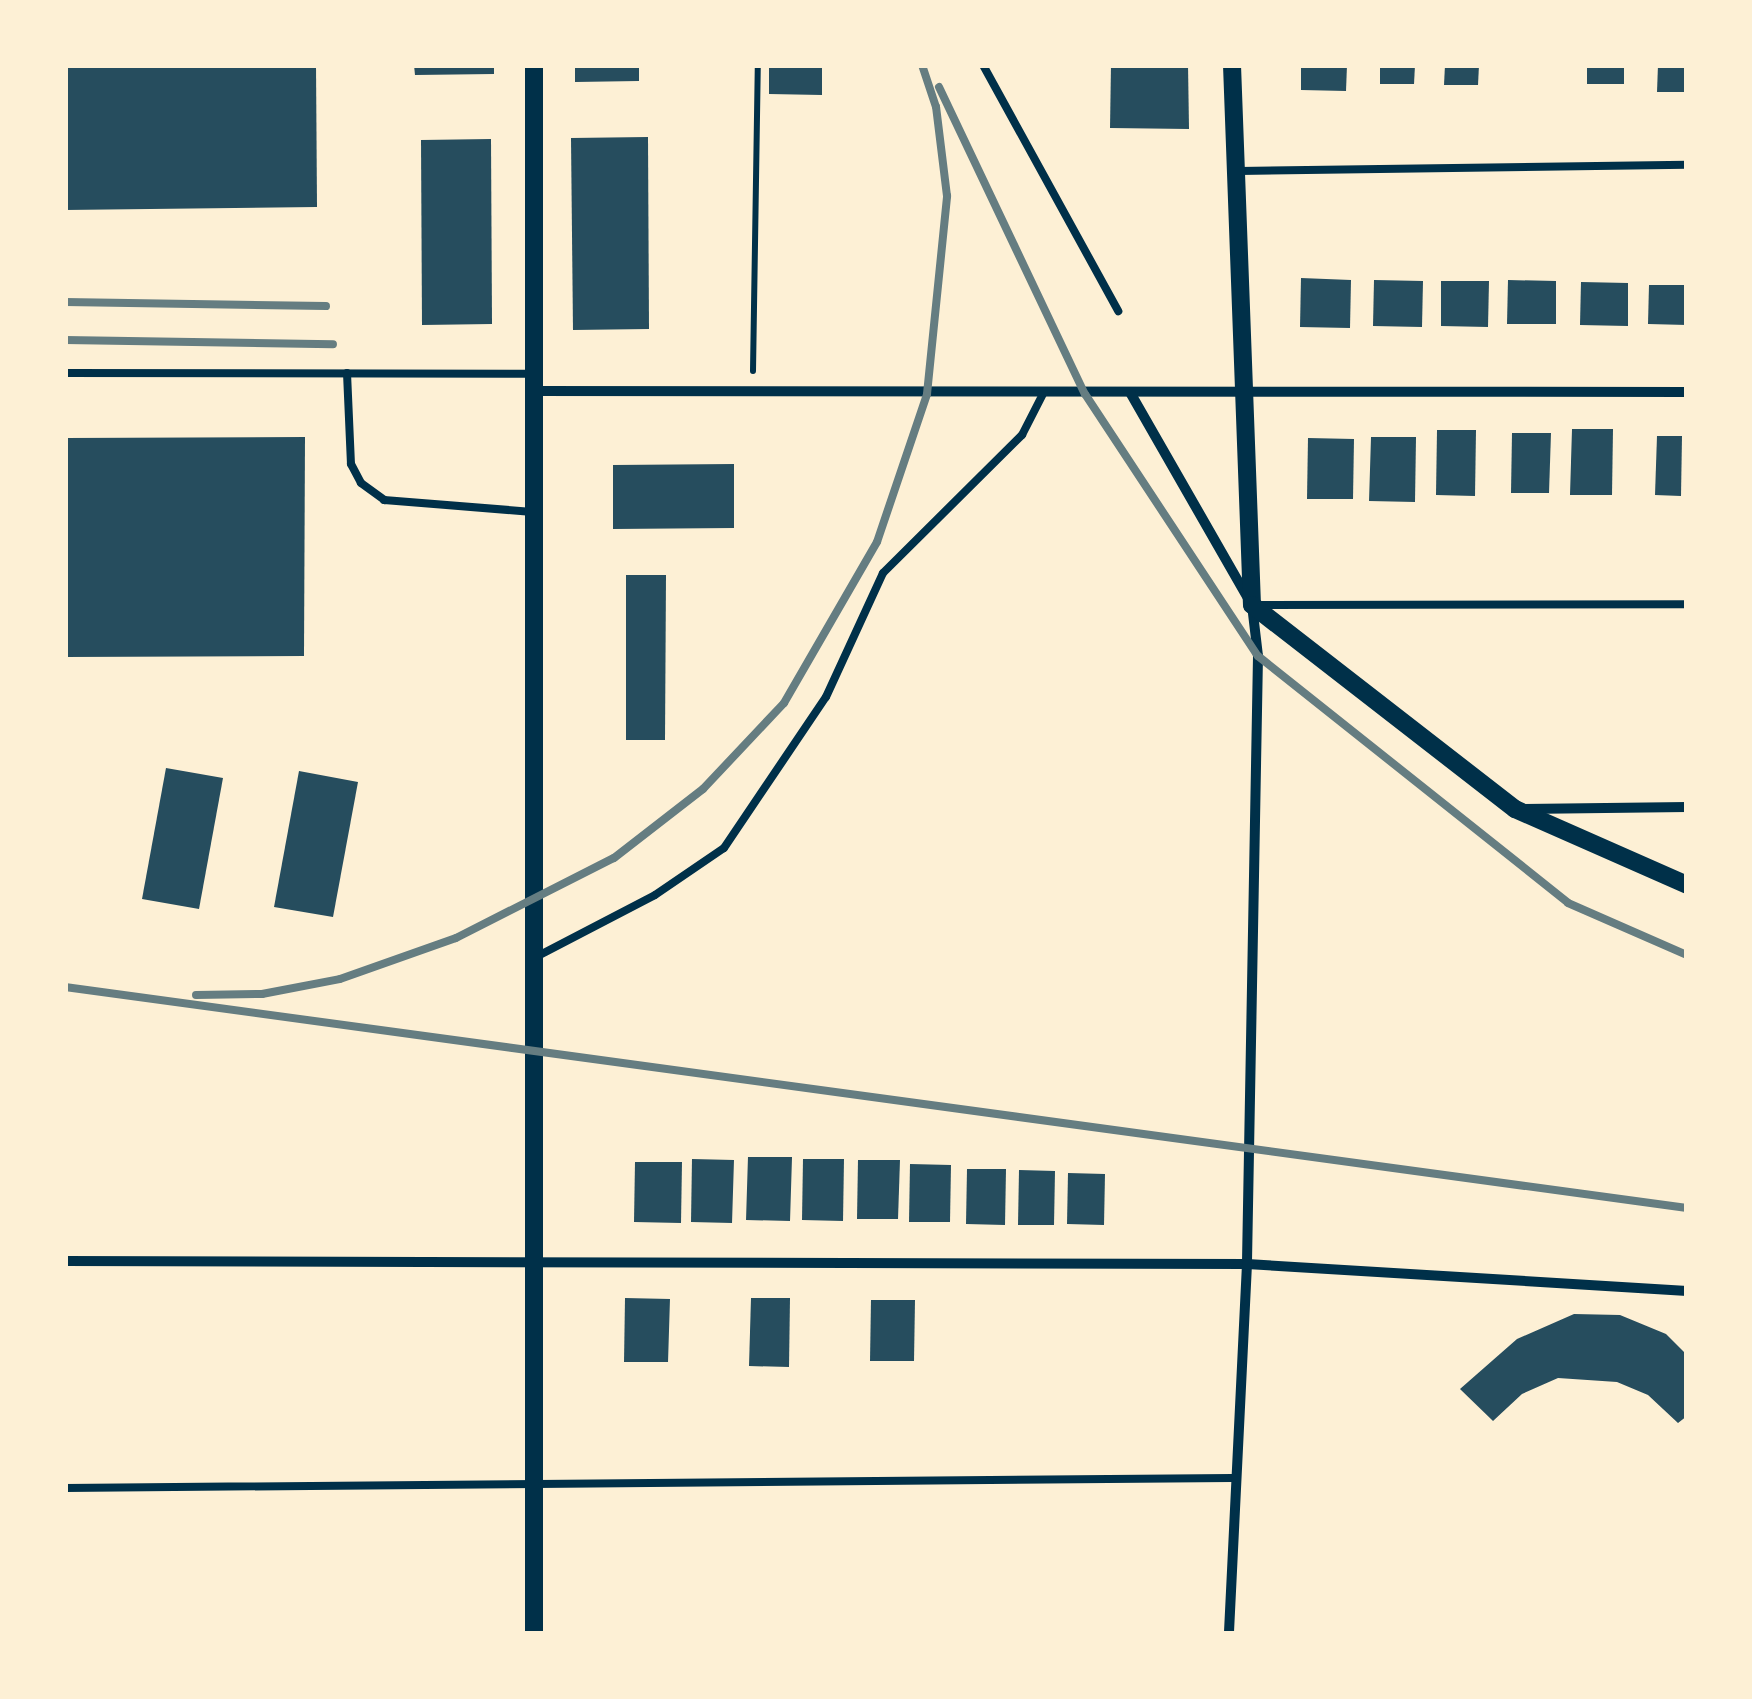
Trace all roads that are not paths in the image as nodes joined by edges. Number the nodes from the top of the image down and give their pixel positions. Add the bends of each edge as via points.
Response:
1 (534, 65) edge
2 (983, 65) edge
3 (1232, 65) edge
4 (1687, 165) edge
5 (1234, 172) junction
6 (1118, 312) dead end
7 (65, 373) edge
8 (347, 374) junction
9 (533, 382) junction
10 (1240, 392) junction
11 (1687, 392) edge
12 (1043, 394) junction
13 (1130, 394) junction
14 (533, 512) junction
15 (1687, 604) edge
16 (1252, 606) junction
17 (1687, 807) edge
18 (1516, 808) junction
19 (1687, 885) edge
20 (534, 958) junction
21 (535, 1258) junction
22 (65, 1261) edge
23 (1247, 1264) junction
24 (1687, 1291) edge
25 (1232, 1478) junction
26 (534, 1483) junction
27 (65, 1488) edge
28 (534, 1634) edge
29 (1229, 1634) edge

1 - 9 street
2 - 6 lane
3 - 5 street
4 - 5 lane
5 - 10 street
7 - 8 lane
8 - 9 lane
8 - 14 lane via 351,464 361,483 384,500
9 - 12 street
9 - 14 street
10 - 11 street
10 - 13 street
10 - 16 street
12 - 13 street
12 - 20 lane via 1022,435 883,573 826,697 724,848 655,896
13 - 16 street
14 - 20 street
15 - 16 lane
16 - 18 street
16 - 23 street via 1258,656
17 - 18 street
18 - 19 street
20 - 21 street
21 - 22 street
21 - 23 street
21 - 26 street
23 - 24 street
23 - 25 street
25 - 26 lane
25 - 29 street
26 - 27 lane
26 - 28 street

